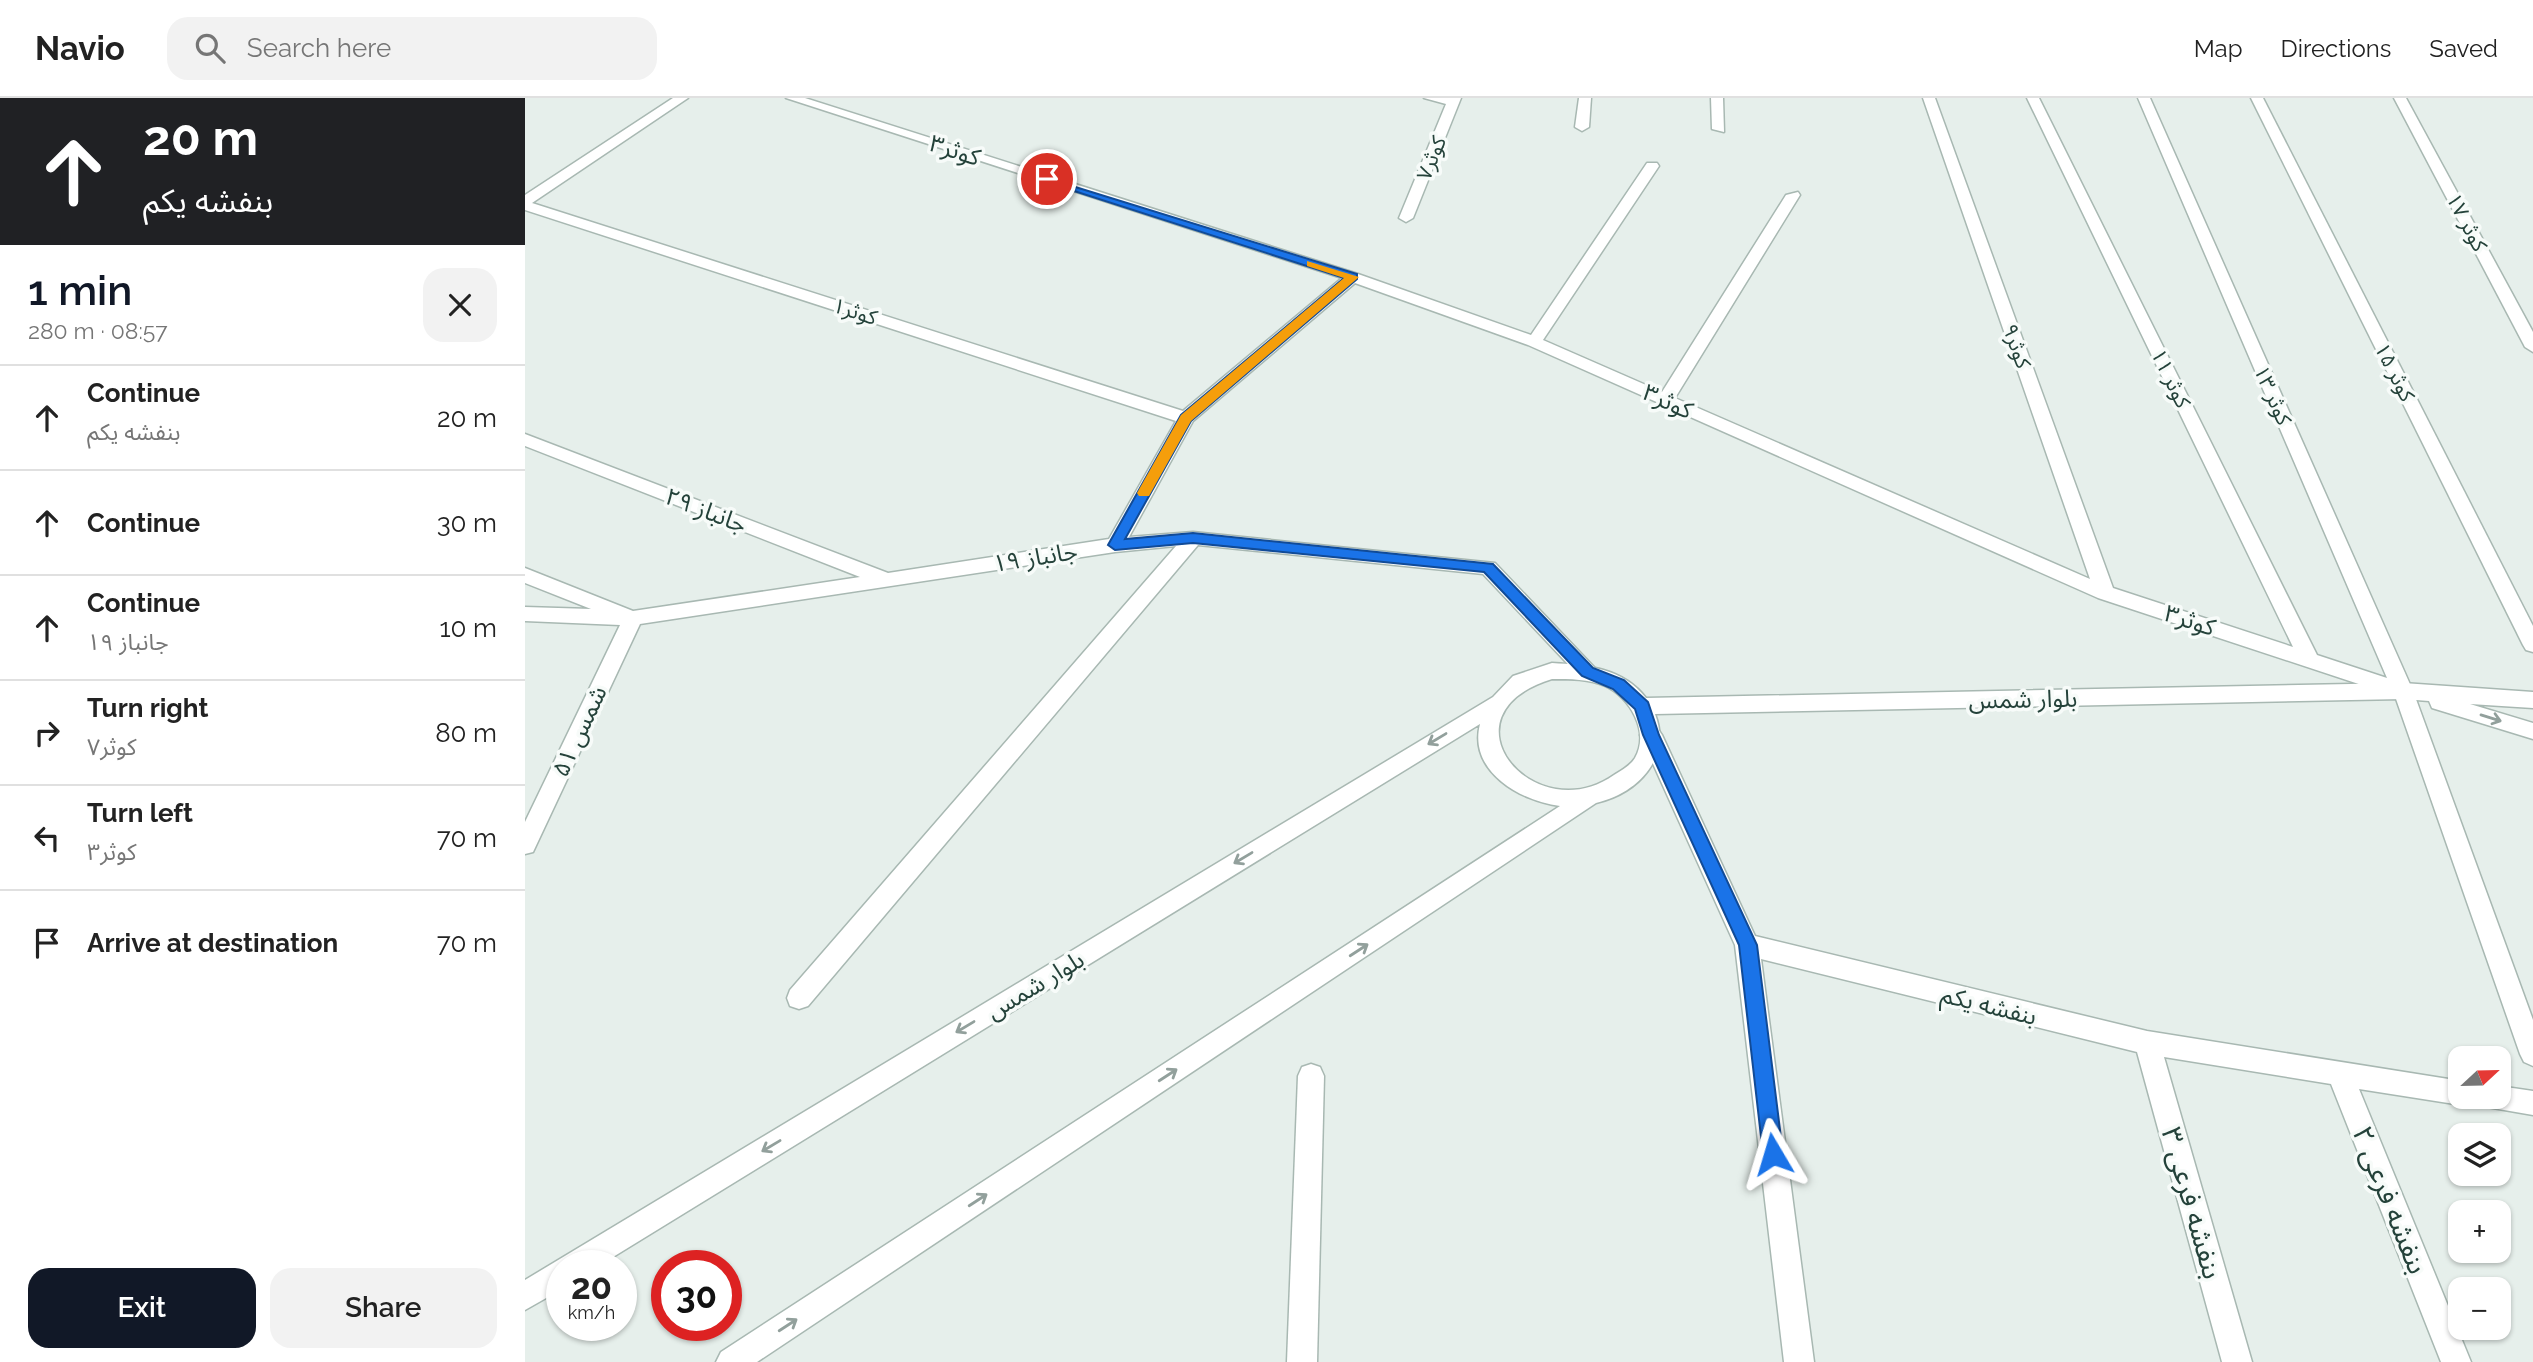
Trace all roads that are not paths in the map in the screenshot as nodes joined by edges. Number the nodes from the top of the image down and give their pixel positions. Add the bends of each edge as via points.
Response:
1 (682, 98) edge
2 (792, 98) edge
3 (1430, 98) edge
4 (1585, 98) edge
5 (1717, 98) edge
6 (1929, 98) edge
7 (2033, 98) edge
8 (2144, 98) edge
9 (2257, 98) edge
10 (2400, 98) edge
11 (1455, 100) edge
12 (1582, 127) dead end
13 (1719, 129) dead end
14 (1653, 166) dead end
15 (1793, 195) dead end
16 (525, 203) edge
17 (1406, 218) dead end
18 (1353, 277) junction
19 (1534, 342) junction
20 (2533, 347) edge
21 (1665, 400) junction
22 (1186, 418) junction
23 (525, 440) edge
24 (1193, 538) junction
25 (1115, 545) junction
26 (525, 575) edge
27 (887, 580) junction
28 (2105, 593) junction
29 (525, 614) edge
30 (633, 618) junction
31 (2533, 645) edge
32 (2309, 659) junction
33 (1587, 672) junction
34 (2403, 691) junction
35 (2533, 700) edge
36 (1496, 704) junction
37 (1642, 706) junction
38 (2533, 731) edge
39 (1651, 735) junction
40 (1587, 800) junction
41 (525, 845) edge
42 (1748, 945) junction
43 (799, 998) dead end
44 (2147, 1043) junction
45 (2533, 1054) edge
46 (1311, 1076) dead end
47 (2341, 1077) junction
48 (2448, 1091) edge
49 (2511, 1100) edge
50 (2533, 1103) edge
51 (600, 1250) edge
52 (546, 1283) edge
53 (525, 1296) edge
54 (731, 1362) edge
55 (1302, 1362) edge
56 (1798, 1362) edge
57 (2238, 1362) edge
58 (2456, 1362) edge

1 - 16 street
2 - 18 street, کوثر۳
3 - 11 street
4 - 12 street
5 - 13 street
6 - 28 street, کوثر۹
7 - 32 street, کوثر ۱۱
8 - 34 street, کوثر ۱۳
9 - 31 street, کوثر ۱۵
10 - 20 street, کوثر ۱۷
11 - 17 street, کوثر۷
14 - 19 street
15 - 21 street
16 - 22 street, کوثر۱
18 - 19 street, کوثر۳
18 - 22 street
19 - 21 street, کوثر۳
21 - 28 street, کوثر۳
22 - 25 street
23 - 27 street, جانباز ۲۹
24 - 25 street, جانباز ۱۹
24 - 33 street, جانباز ۱۹ via 1488,568
24 - 43 street
25 - 27 street, جانباز ۱۹
26 - 30 street
27 - 30 street, جانباز ۱۹
28 - 32 street, کوثر۳
29 - 30 street, جانباز ۱۹
30 - 41 street, شمس ۵۱
32 - 34 street, کوثر۳
33 - 36 street via 1552,671 1519,682
33 - 37 street via 1619,684
34 - 35 street
34 - 37 street, بلوار شمس
34 -> 38 street, کوثر۳
34 - 45 street, کوثر ۱۳
36 - 40 street via 1486,731 1493,760 1515,785 1549,799
36 -> 51 street, بلوار شمس
37 - 39 street
39 - 40 street via 1645,763 1622,787
39 - 42 street
54 -> 40 street
42 - 44 street, بنفشه یکم
42 - 56 street
44 - 47 street, بنفشه یکم
44 - 57 street, بنفشه فرعی ۳
46 - 55 street
47 - 48 street, بنفشه یکم
47 - 58 street, بنفشه فرعی ۲
49 - 50 street
52 - 53 street

